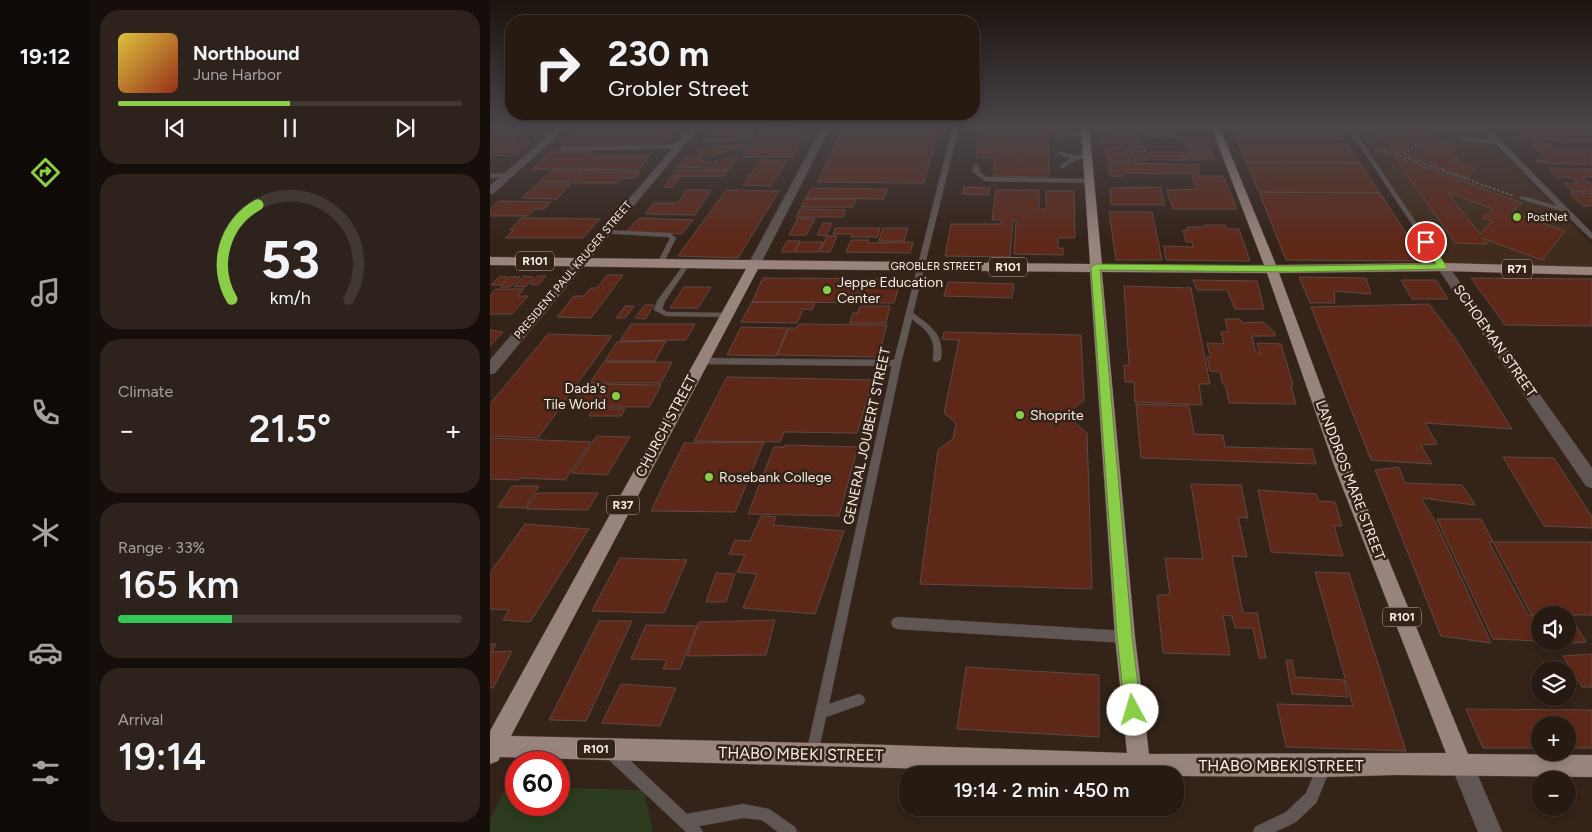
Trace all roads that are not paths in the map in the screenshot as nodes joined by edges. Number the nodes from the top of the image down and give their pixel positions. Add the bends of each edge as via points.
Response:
1 (520, 165) edge
2 (662, 165) edge
3 (807, 165) edge
4 (946, 165) edge
5 (1089, 165) edge
6 (1230, 165) edge
7 (1374, 165) edge
8 (1521, 165) edge
9 (976, 166) dead end
10 (508, 175) junction
11 (490, 176) edge
12 (1090, 181) junction
13 (490, 191) edge
14 (1522, 198) road end
15 (1564, 209) junction
16 (604, 232) junction
17 (1592, 237) edge
18 (490, 261) edge
19 (580, 262) junction
20 (660, 264) junction
21 (687, 264) junction
22 (754, 265) junction
23 (920, 266) junction
24 (1096, 267) junction
25 (1443, 267) junction
26 (1271, 268) junction
27 (1592, 271) edge
28 (909, 313) junction
29 (726, 315) junction
30 (937, 360) dead end
31 (702, 361) junction
32 (897, 363) junction
33 (490, 370) edge
34 (1592, 481) edge
35 (897, 623) dead end
36 (1125, 636) junction
37 (859, 700) dead end
38 (822, 712) junction
39 (491, 748) edge
40 (609, 750) junction
41 (812, 754) junction
42 (1139, 765) junction
43 (1462, 765) junction
44 (1324, 766) junction
45 (1592, 766) edge
46 (686, 821) junction
47 (696, 832) edge
48 (790, 832) edge
49 (1260, 832) edge
50 (1490, 832) edge

1 - 10 street
2 - 16 street, PRESIDENT PAUL KRUGER STREET
3 - 22 street, CHURCH STREET
4 - 23 lane, GENERAL JOUBERT STREET
5 - 12 main road
6 - 26 main road, LANDDROS MARE STREET / R101
7 - 25 lane, SCHOEMAN STREET
8 - 15 lane
9 - 12 lane via 976,172 985,178
10 - 11 lane
10 - 13 street
12 - 24 main road
14 - 15 lane
15 - 17 lane
16 - 19 street, PRESIDENT PAUL KRUGER STREET
16 - 20 lane via 670,235 673,238
18 - 19 main road, GROBLER STREET / R101
19 - 20 main road, GROBLER STREET / R101
19 - 33 street, PRESIDENT PAUL KRUGER STREET
20 - 21 main road, GROBLER STREET / R101
21 - 22 main road, GROBLER STREET / R101
21 - 29 lane via 660,301 658,310 666,314
22 - 23 main road, GROBLER STREET / R101
22 - 29 main road, CHURCH STREET / R37
23 - 24 main road, GROBLER STREET / R101
23 - 28 lane, GENERAL JOUBERT STREET
24 - 26 main road, GROBLER STREET / R71
24 - 36 main road
25 - 26 main road, GROBLER STREET / R71
25 - 27 main road, GROBLER STREET / R71
25 - 34 street, SCHOEMAN STREET
26 - 43 main road, LANDDROS MARE STREET / R101 via 1344,468
28 - 30 lane via 936,337 939,344
28 - 32 lane, GENERAL JOUBERT STREET
29 - 31 main road, CHURCH STREET / R37
31 - 32 lane
31 - 39 main road, CHURCH STREET / R37
32 - 38 lane, GENERAL JOUBERT STREET
35 - 36 lane
36 - 42 main road
37 - 38 lane
38 - 41 lane, GENERAL JOUBERT STREET
39 - 40 main road, THABO MBEKI STREET / R101
40 - 41 main road, THABO MBEKI STREET / R101
40 - 46 lane
41 - 42 main road, THABO MBEKI STREET / R101
42 - 44 main road, THABO MBEKI STREET / R101
43 - 44 main road, THABO MBEKI STREET / R101
43 - 45 main road, THABO MBEKI STREET
43 - 50 street, LANDDROS MARE STREET
44 - 49 lane via 1311,798 1290,817
46 - 47 lane
46 - 48 lane via 743,811 764,814

